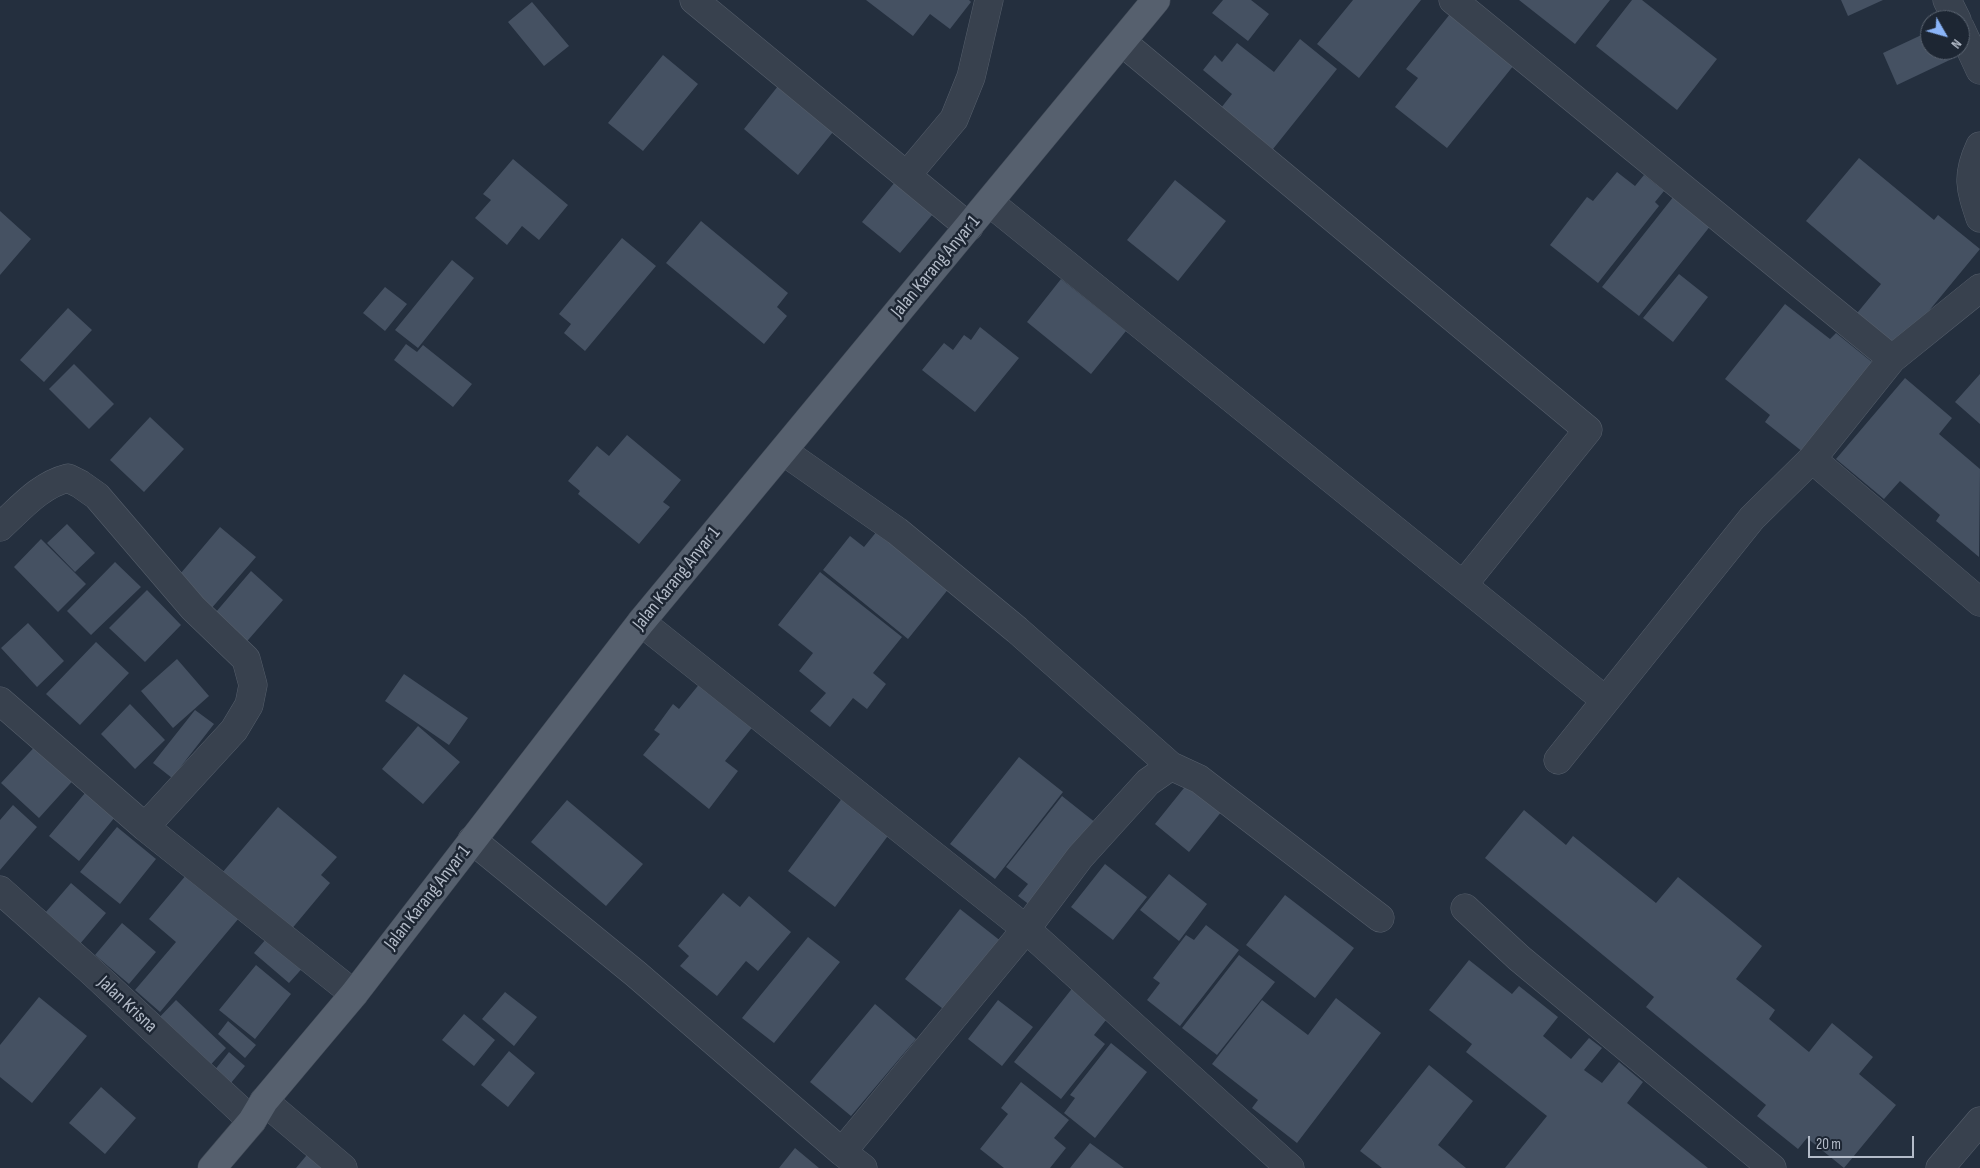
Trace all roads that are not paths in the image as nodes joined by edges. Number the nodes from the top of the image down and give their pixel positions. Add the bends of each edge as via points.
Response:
1 (694, 0) edge
2 (989, 0) edge
3 (1156, 0) edge
4 (1453, 0) edge
5 (1122, 42) junction
6 (1970, 48) edge
7 (1980, 70) edge
8 (1980, 146) edge
9 (906, 175) junction
10 (989, 202) junction
11 (1980, 218) edge
12 (969, 227) junction
13 (1980, 288) edge
14 (1892, 358) junction
15 (783, 451) junction
16 (1812, 459) junction
17 (0, 527) edge
18 (1463, 585) junction
19 (1980, 602) edge
20 (641, 622) junction
21 (1605, 700) junction
22 (0, 701) edge
23 (1558, 760) dead end
24 (1171, 766) junction
25 (145, 827) junction
26 (472, 840) junction
27 (0, 890) edge
28 (1465, 908) dead end
29 (1380, 918) dead end
30 (1026, 929) junction
31 (354, 994) junction
32 (258, 1111) junction
33 (1980, 1121) edge
34 (853, 1160) edge
35 (212, 1168) edge
36 (343, 1168) edge
37 (1290, 1168) edge
38 (1772, 1168) edge
39 (1940, 1168) edge

1 - 9 street
2 - 9 street via 971,77 954,119
3 - 5 main road, Jalan Karang Anyar 1
4 - 14 street
5 - 10 main road, Jalan Karang Anyar 1
5 - 18 street via 1588,430
6 - 7 street
8 - 11 street via 1972,164 1970,190
9 - 12 street
10 - 12 main road, Jalan Karang Anyar 1
10 - 18 street
12 - 15 main road, Jalan Karang Anyar 1
13 - 14 street
14 - 16 street
15 - 20 main road, Jalan Karang Anyar 1
15 - 24 street via 897,531 1017,630
16 - 19 street
16 - 21 street via 1752,518
17 - 25 street via 41,490 56,481 68,478 80,484 96,496 193,608 246,659 253,685 249,705 234,730
18 - 21 street
20 - 26 main road, Jalan Karang Anyar 1
20 - 30 street
21 - 23 street
22 - 25 street
24 - 29 street via 1198,779
24 - 30 street via 1148,782 1080,856
25 - 31 street
26 - 31 main road, Jalan Karang Anyar 1
26 - 34 street via 636,974
27 - 32 street, Jalan Krisna
28 - 38 street via 1519,958
30 - 34 street
30 - 37 street
31 - 32 main road, Jalan Karang Anyar 1
32 - 35 main road, Jalan Karang Anyar 1
32 - 36 street, Jalan Krisna
33 - 39 street

